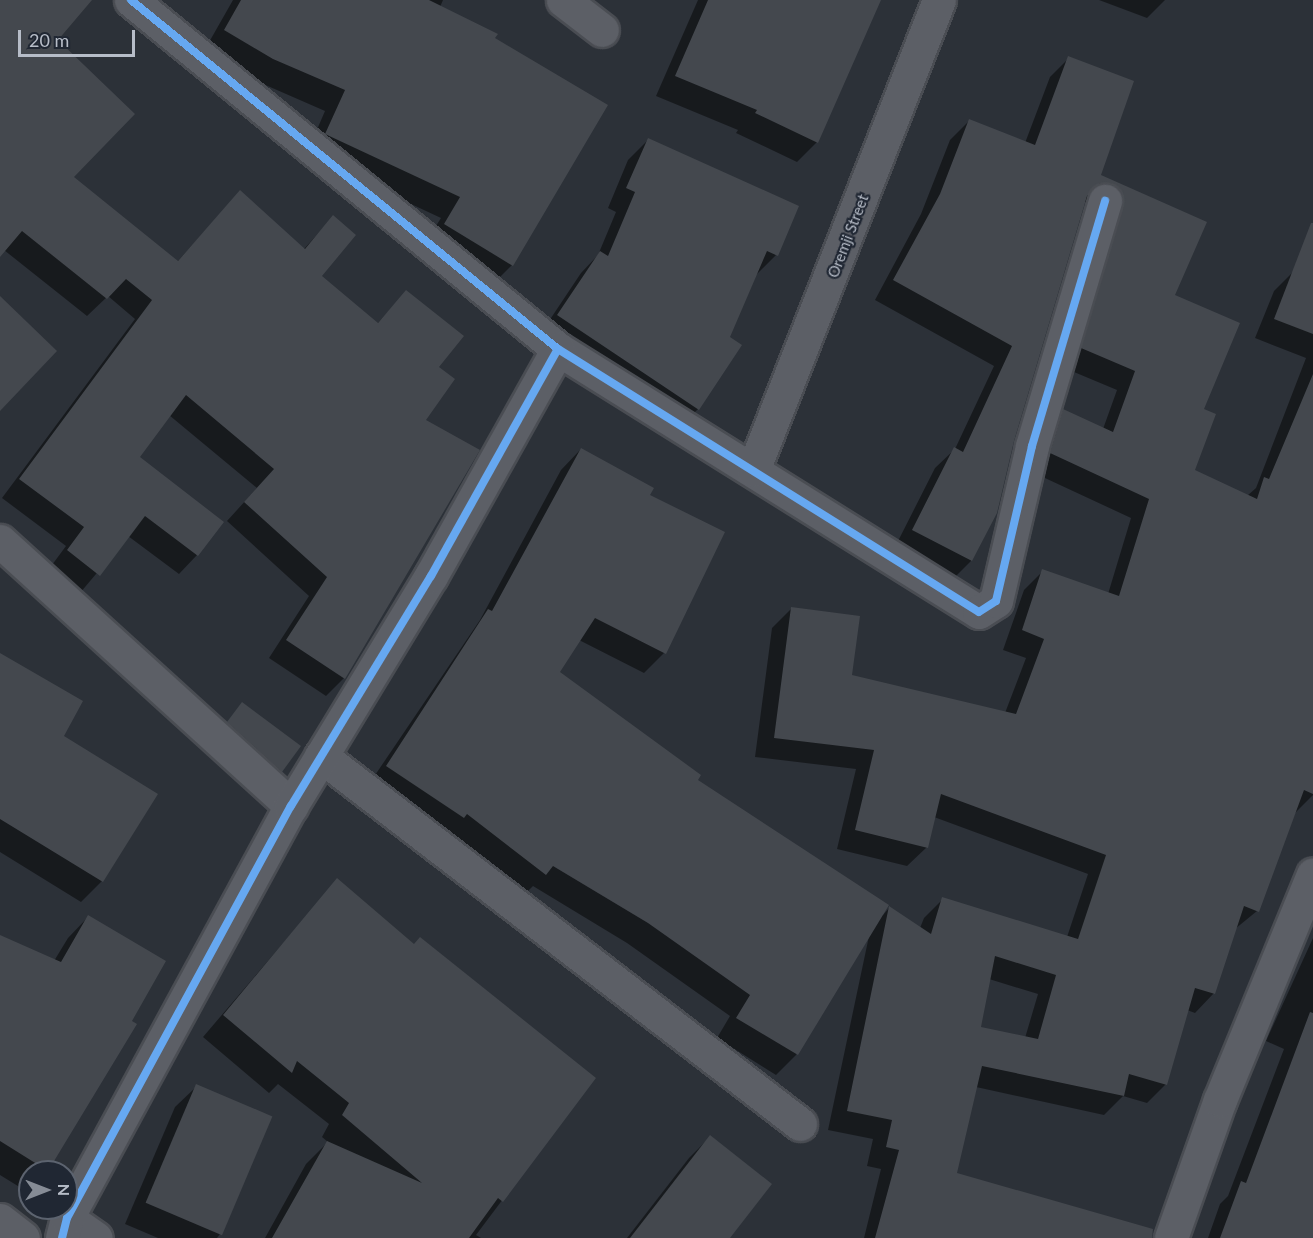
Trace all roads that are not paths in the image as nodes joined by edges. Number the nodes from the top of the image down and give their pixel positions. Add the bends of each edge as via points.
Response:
1 (131, 0) edge
2 (563, 0) edge
3 (939, 0) edge
4 (602, 30) dead end
5 (1105, 201) dead end
6 (558, 349) junction
7 (753, 470) junction
8 (0, 541) edge
9 (321, 756) junction
10 (291, 806) junction
11 (1313, 874) edge
12 (800, 1125) dead end
13 (0, 1220) edge
14 (65, 1228) edge
15 (23, 1238) edge
16 (96, 1238) edge
17 (1171, 1238) edge

1 - 6 street
2 - 4 street
3 - 7 street, Oremji Street
5 - 7 street via 1032,446 996,600 979,612
6 - 7 street
6 - 9 street via 430,576
8 - 10 street
9 - 10 street
9 - 12 street
10 - 14 street
11 - 17 street via 1220,1100
13 - 15 street
14 - 16 street

